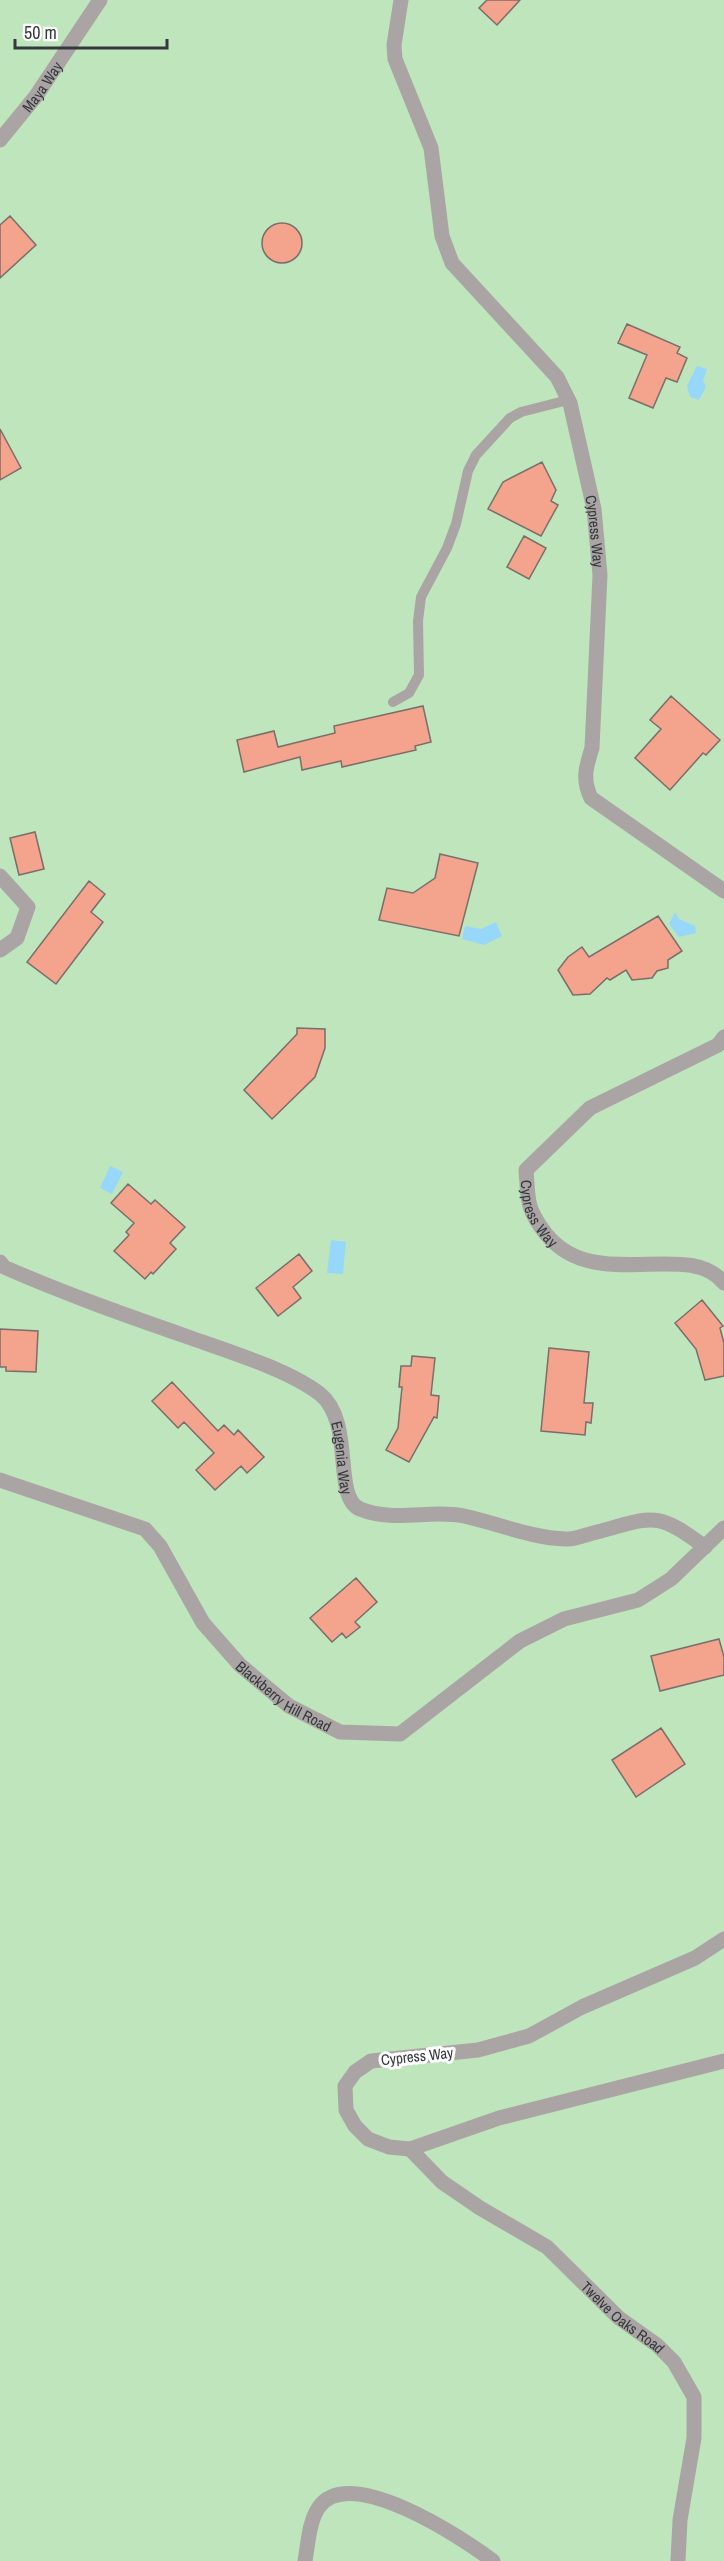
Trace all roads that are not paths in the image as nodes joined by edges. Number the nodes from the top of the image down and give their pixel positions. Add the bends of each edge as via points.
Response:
1 (100, 0) edge
2 (401, 0) edge
3 (0, 140) edge
4 (568, 400) junction
5 (393, 702) dead end
6 (0, 876) edge
7 (724, 891) edge
8 (0, 950) edge
9 (724, 1037) edge
10 (0, 1262) edge
11 (724, 1283) edge
12 (0, 1480) edge
13 (724, 1528) edge
14 (705, 1547) junction
15 (724, 1939) edge
16 (724, 2061) edge
17 (410, 2149) junction
18 (305, 2561) edge
19 (493, 2561) edge
20 (678, 2561) edge

1 - 3 street, Maya Way via 36,96
2 - 4 street, Cypress Way via 395,59 431,148 442,236 452,263 557,376
4 - 5 lane via 510,418 476,454 447,549 421,597 419,675 409,693
4 - 7 street, Cypress Way via 594,509 600,575 592,748 584,774 586,786 591,798
6 - 8 street via 27,907 17,938
9 - 11 street, Cypress Way via 718,1045 590,1108 526,1170 529,1204 537,1222 562,1251 579,1260 705,1268
10 - 14 street, Eugenia Way via 68,1295 288,1376 322,1395 342,1439 345,1488 359,1509 394,1517 462,1515 567,1540 660,1519 677,1526
12 - 14 street, Blackberry Hill Road via 145,1529 160,1546 203,1623 240,1665 289,1706 340,1732 400,1734 520,1641 564,1619 638,1600 671,1580
13 - 14 street, Blackberry Hill Road
15 - 17 street, Cypress Way via 695,1958 582,2007 529,2036 478,2050 371,2061 355,2072 345,2086 346,2110 368,2139
16 - 17 street, Cypress Way via 499,2118
17 - 20 street, Twelve Oaks Road via 442,2182 547,2247 619,2318 674,2362 694,2397 694,2438 680,2520
18 - 19 street via 319,2507 334,2495 351,2493 422,2516 462,2537

